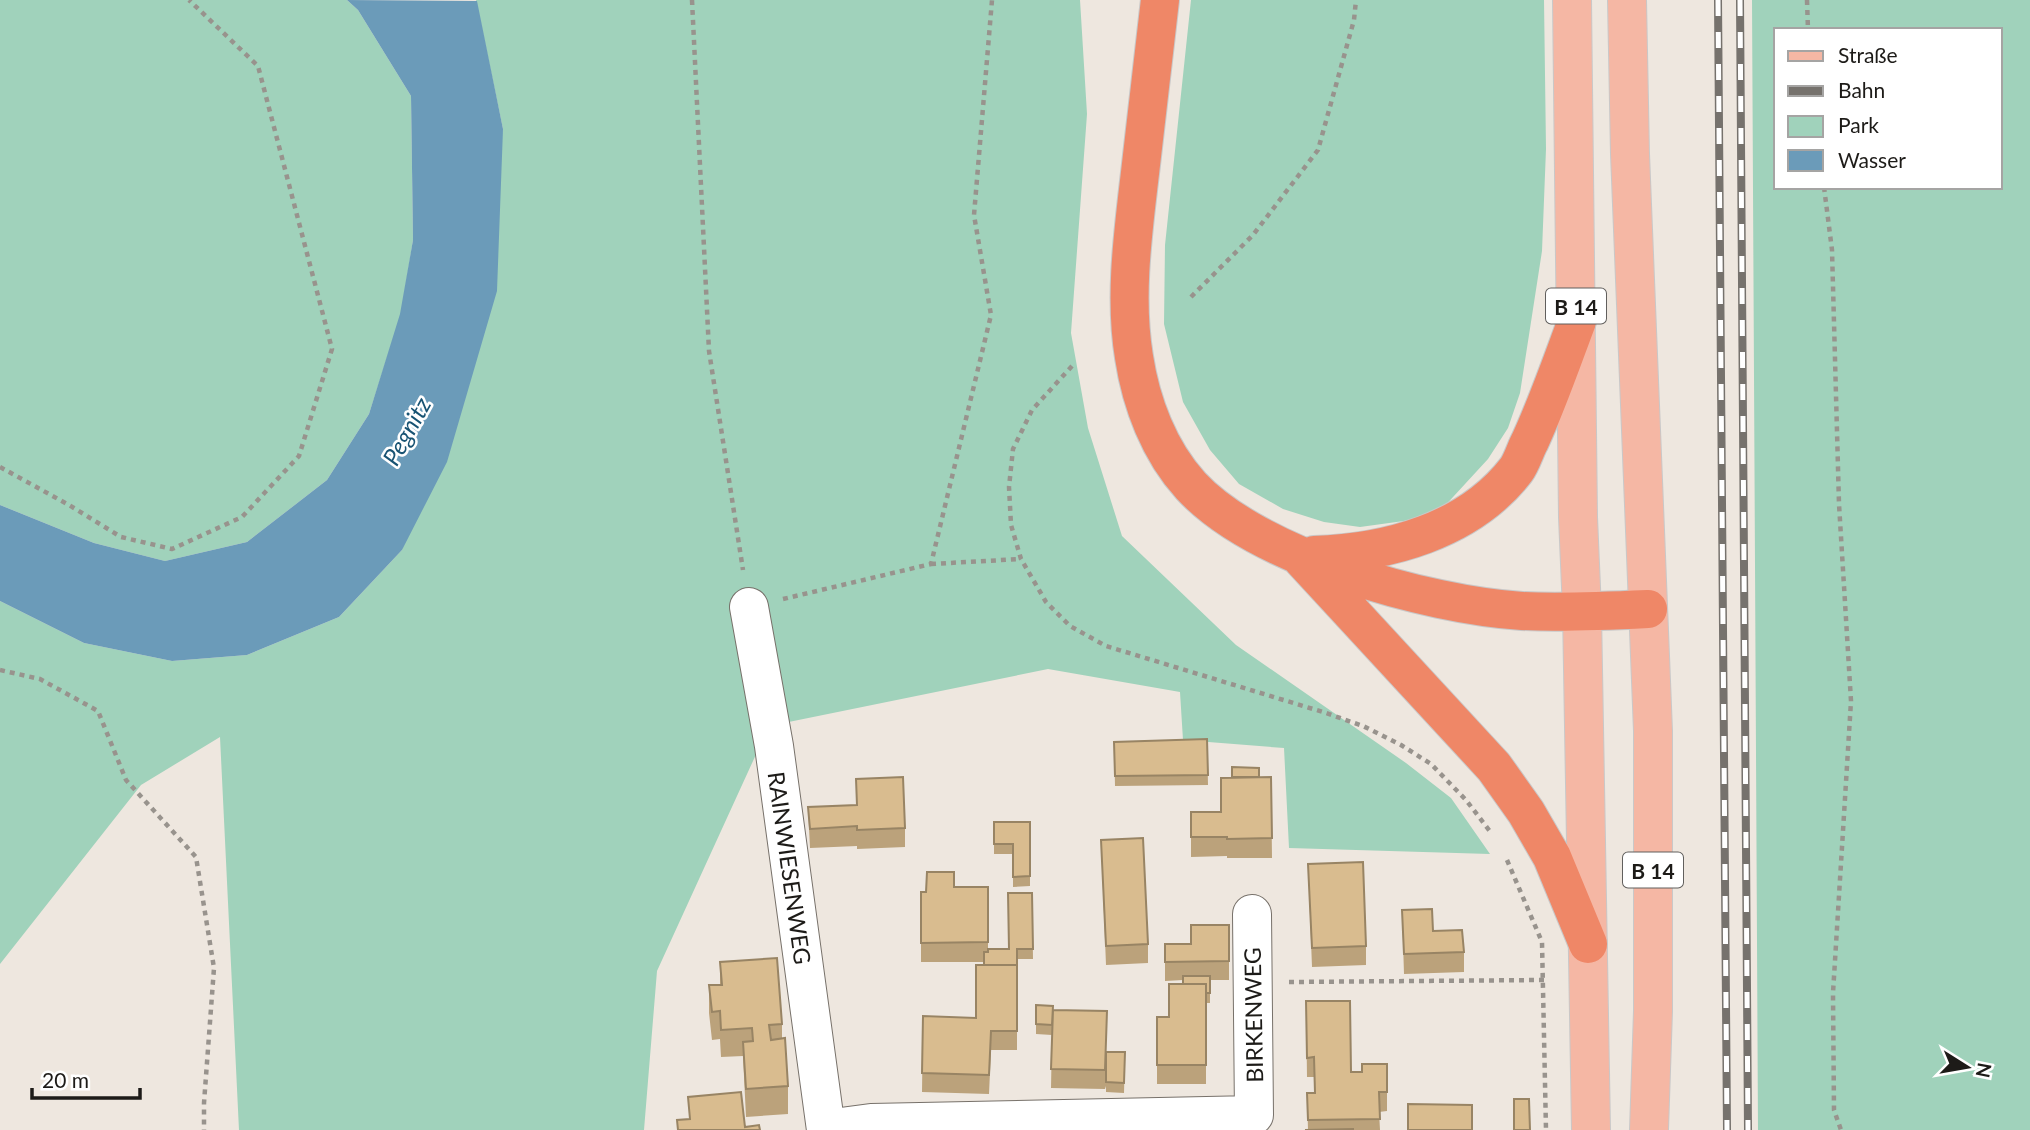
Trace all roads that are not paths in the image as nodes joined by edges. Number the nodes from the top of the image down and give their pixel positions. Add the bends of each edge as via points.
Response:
1 (1160, 0) edge
2 (1572, 0) edge
3 (1627, 0) edge
4 (1577, 321) junction
5 (1298, 555) junction
6 (749, 607) road end
7 (1648, 609) junction
8 (1582, 611) junction
9 (1252, 914) dead end
10 (1588, 944) junction
11 (1254, 1123) edge
12 (826, 1129) edge
13 (1591, 1130) edge
14 (1649, 1130) edge

1 - 5 highway via 1133,229 1133,357 1160,442 1191,486 1230,520
2 - 4 main road, B 14
3 - 7 main road, B 14
4 - 5 highway via 1517,469 1478,508 1436,530 1392,545 1348,554
4 - 8 main road, B 14
5 - 8 highway via 1363,578 1465,603 1521,611
5 - 10 highway via 1494,767 1552,858
6 - 12 street, RAINWIESENWEG via 774,746
7 - 8 highway
7 - 14 main road, B 14 via 1653,732
8 - 10 main road, B 14
9 - 11 street, BIRKENWEG
10 - 13 main road, B 14
11 - 12 street, BIRKENWEG via 871,1123

